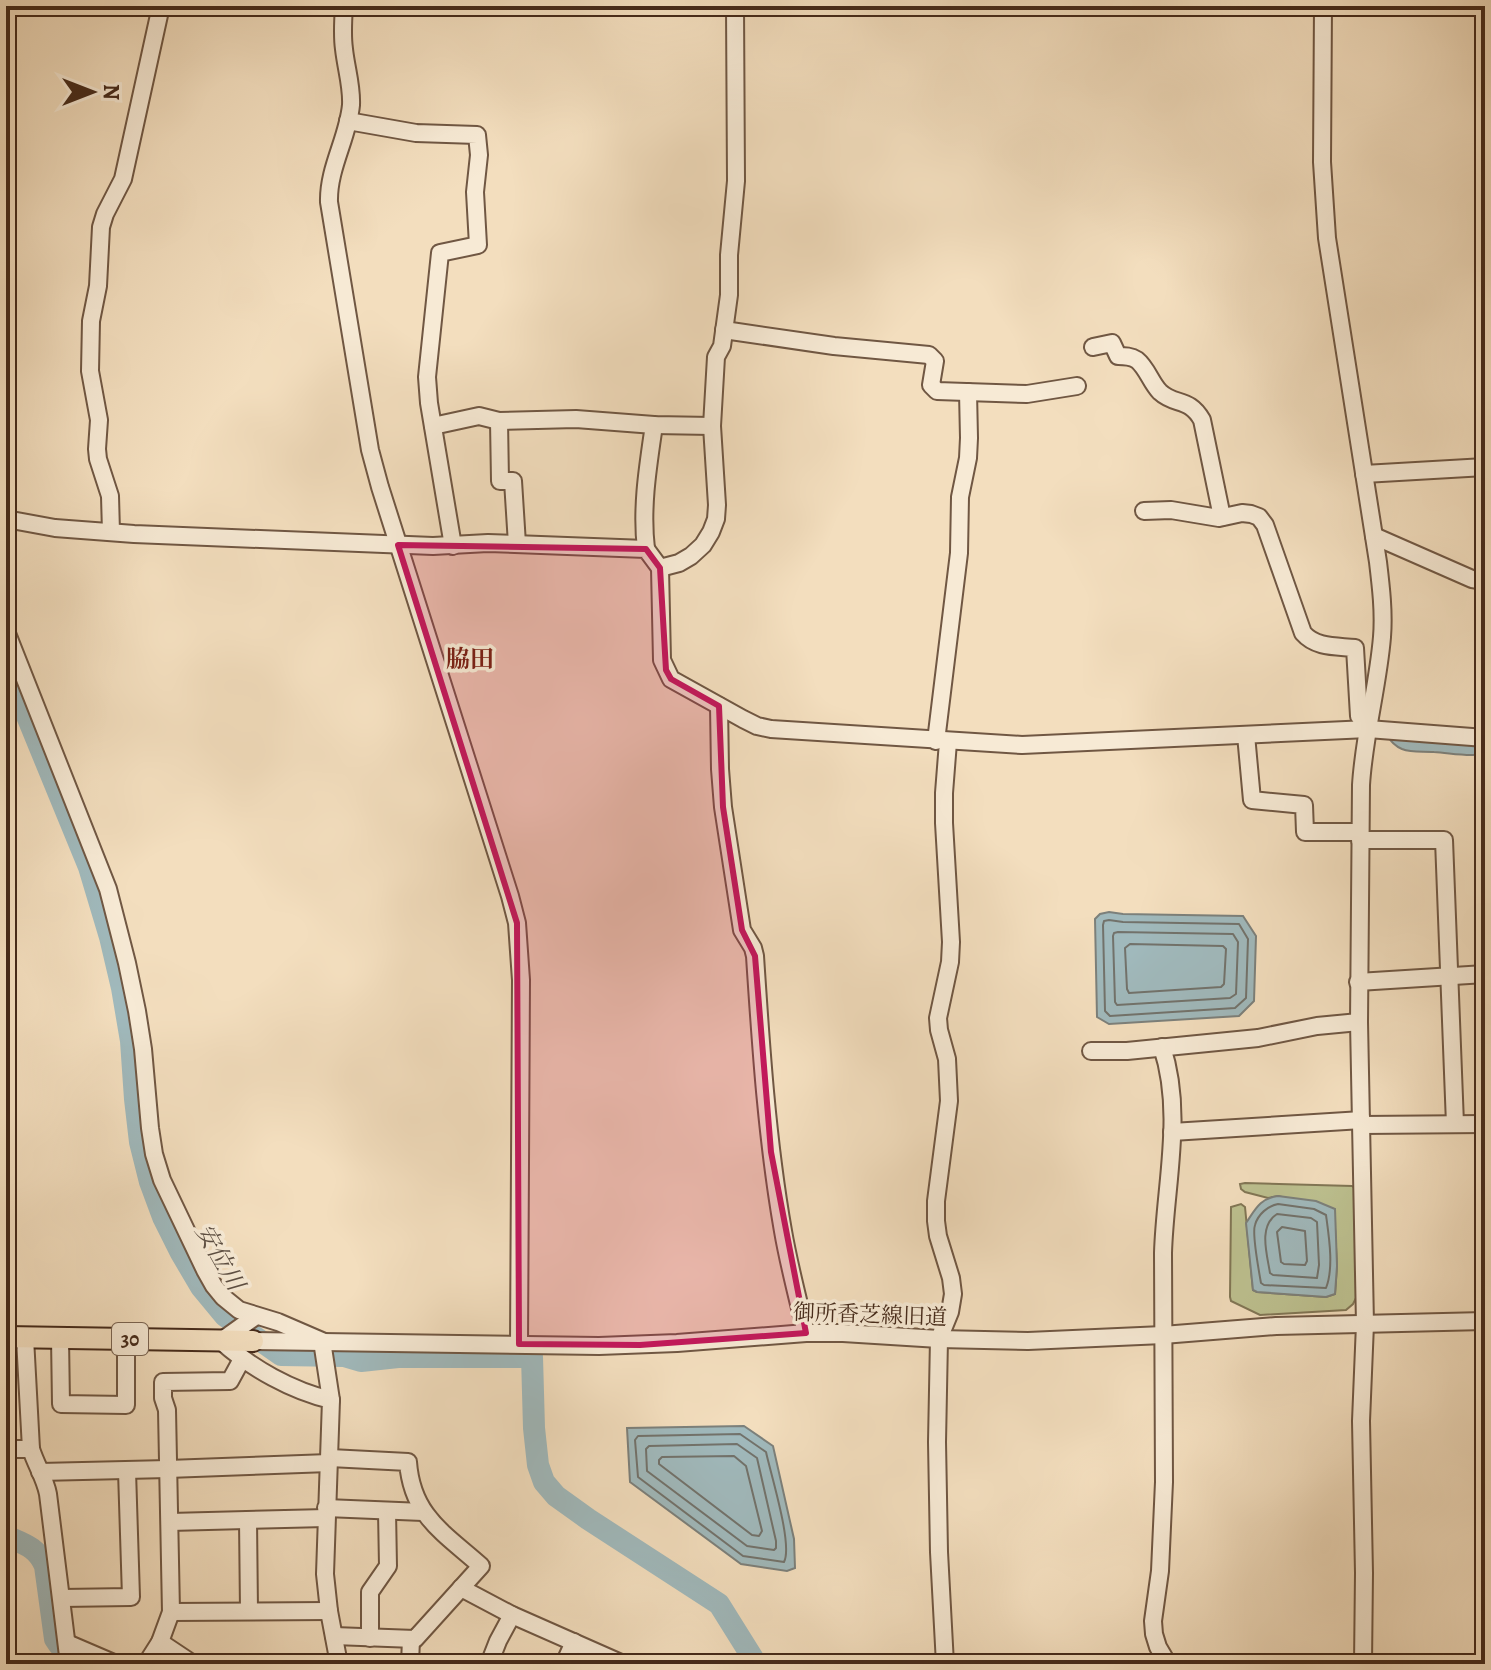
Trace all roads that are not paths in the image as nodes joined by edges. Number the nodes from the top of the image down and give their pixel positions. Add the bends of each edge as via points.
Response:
1 (161, 6) edge
2 (344, 6) edge
3 (735, 6) edge
4 (1323, 6) edge
5 (348, 121) junction
6 (724, 330) junction
7 (1093, 347) dead end
8 (1077, 386) dead end
9 (968, 392) junction
10 (499, 421) junction
11 (654, 425) junction
12 (433, 426) junction
13 (712, 426) junction
14 (1485, 467) edge
15 (1364, 474) junction
16 (1144, 511) dead end
17 (1222, 517) junction
18 (6, 519) edge
19 (111, 532) junction
20 (1374, 536) junction
21 (517, 544) junction
22 (398, 545) junction
23 (453, 546) junction
24 (646, 549) junction
25 (660, 568) junction
26 (1485, 581) edge
27 (6, 631) edge
28 (719, 706) junction
29 (1368, 729) junction
30 (1246, 735) junction
31 (1485, 738) edge
32 (942, 741) junction
33 (1360, 836) junction
34 (1485, 974) edge
35 (1450, 975) junction
36 (1358, 982) junction
37 (1359, 1022) junction
38 (1162, 1047) junction
39 (1091, 1051) dead end
40 (1362, 1123) junction
41 (1455, 1124) junction
42 (1485, 1124) edge
43 (1172, 1132) junction
44 (1480, 1321) edge
45 (1365, 1324) junction
46 (243, 1330) junction
47 (806, 1333) junction
48 (1163, 1335) junction
49 (16, 1337) edge
50 (60, 1338) junction
51 (126, 1339) junction
52 (939, 1339) junction
53 (323, 1344) junction
54 (519, 1344) junction
55 (242, 1359) junction
56 (331, 1400) junction
57 (6, 1449) edge
58 (31, 1449) junction
59 (330, 1461) junction
60 (168, 1469) junction
61 (127, 1471) junction
62 (40, 1472) junction
63 (387, 1511) junction
64 (423, 1512) junction
65 (326, 1513) junction
66 (248, 1520) junction
67 (170, 1522) junction
68 (461, 1588) junction
69 (62, 1598) junction
70 (249, 1611) junction
71 (329, 1611) junction
72 (171, 1612) junction
73 (512, 1615) junction
74 (334, 1636) junction
75 (370, 1638) junction
76 (411, 1639) junction
77 (160, 1642) junction
78 (574, 1642) junction
79 (68, 1655) edge
80 (116, 1664) edge
81 (146, 1664) edge
82 (193, 1664) edge
83 (339, 1664) edge
84 (410, 1664) edge
85 (489, 1664) edge
86 (564, 1664) edge
87 (623, 1664) edge
88 (945, 1664) edge
89 (1168, 1664) edge
90 (1363, 1664) edge

1 - 19 street via 123,179 101,227 91,321 97,449 110,496
2 - 5 street via 342,29 351,85
3 - 6 street via 736,181
4 - 15 street via 1327,238
5 - 12 street via 416,133 477,135 478,245 440,253 427,377
5 - 22 street via 329,202 370,450
6 - 9 street via 929,355 935,361 931,385 937,391
6 - 13 street via 716,357
7 - 17 street via 1112,343 1118,356 1140,363 1165,396 1196,410
8 - 9 street via 1027,394
9 - 32 street via 968,458 960,497
10 - 11 street
10 - 12 street via 479,416
10 - 21 street via 500,481 513,481
11 - 13 street
11 - 24 street
12 - 23 street
13 - 25 street via 716,519 691,556
14 - 15 street
15 - 20 street
16 - 17 street
17 - 29 street via 1251,514 1265,525 1310,641 1355,648 1359,716
18 - 19 street
19 - 22 street
20 - 26 street
20 - 29 street via 1382,635
21 - 23 street
21 - 24 street
22 - 23 street
22 - 54 street via 517,923
24 - 25 street
25 - 28 street via 666,670 671,679
27 - 46 street via 108,889 137,1011 150,1128 162,1180 214,1286 233,1306
28 - 32 street via 771,729
28 - 47 street via 723,807 742,930 755,956 771,1152
29 - 30 street
29 - 31 street
29 - 33 street
30 - 32 street via 1048,745
30 - 33 street via 1252,800 1304,805 1305,832
32 - 52 street via 950,952 938,1018 949,1101 936,1221 953,1294
33 - 35 street via 1444,840
33 - 36 street
34 - 35 street
35 - 36 street
35 - 41 street
36 - 37 street
37 - 38 street
37 - 40 street
38 - 39 street
38 - 43 street via 1173,1093
40 - 41 street
40 - 43 street
40 - 45 street
41 - 42 street
43 - 48 street via 1164,1222
44 - 45 street, 御所香芝線旧道
45 - 48 street, 御所香芝線旧道
45 - 90 street
46 - 51 main road, 30
46 - 53 street, 御所香芝線旧道
46 - 53 street via 301,1330
46 - 55 street
47 - 52 street, 御所香芝線旧道
47 - 54 street, 御所香芝線旧道 via 640,1345
48 - 52 street, 御所香芝線旧道
48 - 89 street via 1164,1482 1153,1621
49 - 50 main road, 30
49 - 58 street
50 - 51 main road, 30
50 - 51 street via 61,1404 126,1405
52 - 88 street via 937,1496
53 - 54 street, 御所香芝線旧道
53 - 56 street
55 - 56 street
55 - 60 street via 230,1381 163,1382
56 - 59 street
57 - 58 street
58 - 62 street
59 - 60 street
59 - 64 street via 408,1462 413,1495
59 - 65 street
60 - 61 street
60 - 67 street
61 - 62 street
61 - 69 street via 131,1597
62 - 69 street via 46,1482
63 - 64 street
63 - 65 street
63 - 75 street via 388,1566 370,1592
64 - 68 street via 481,1566
65 - 66 street
65 - 71 street
66 - 67 street
66 - 70 street
67 - 72 street
68 - 73 street
68 - 76 street
69 - 79 street
70 - 71 street
70 - 72 street
71 - 74 street
72 - 77 street
73 - 78 street
73 - 85 street
74 - 75 street
74 - 83 street
75 - 76 street
76 - 84 street
77 - 81 street
77 - 82 street
78 - 86 street
78 - 87 street
79 - 80 street

